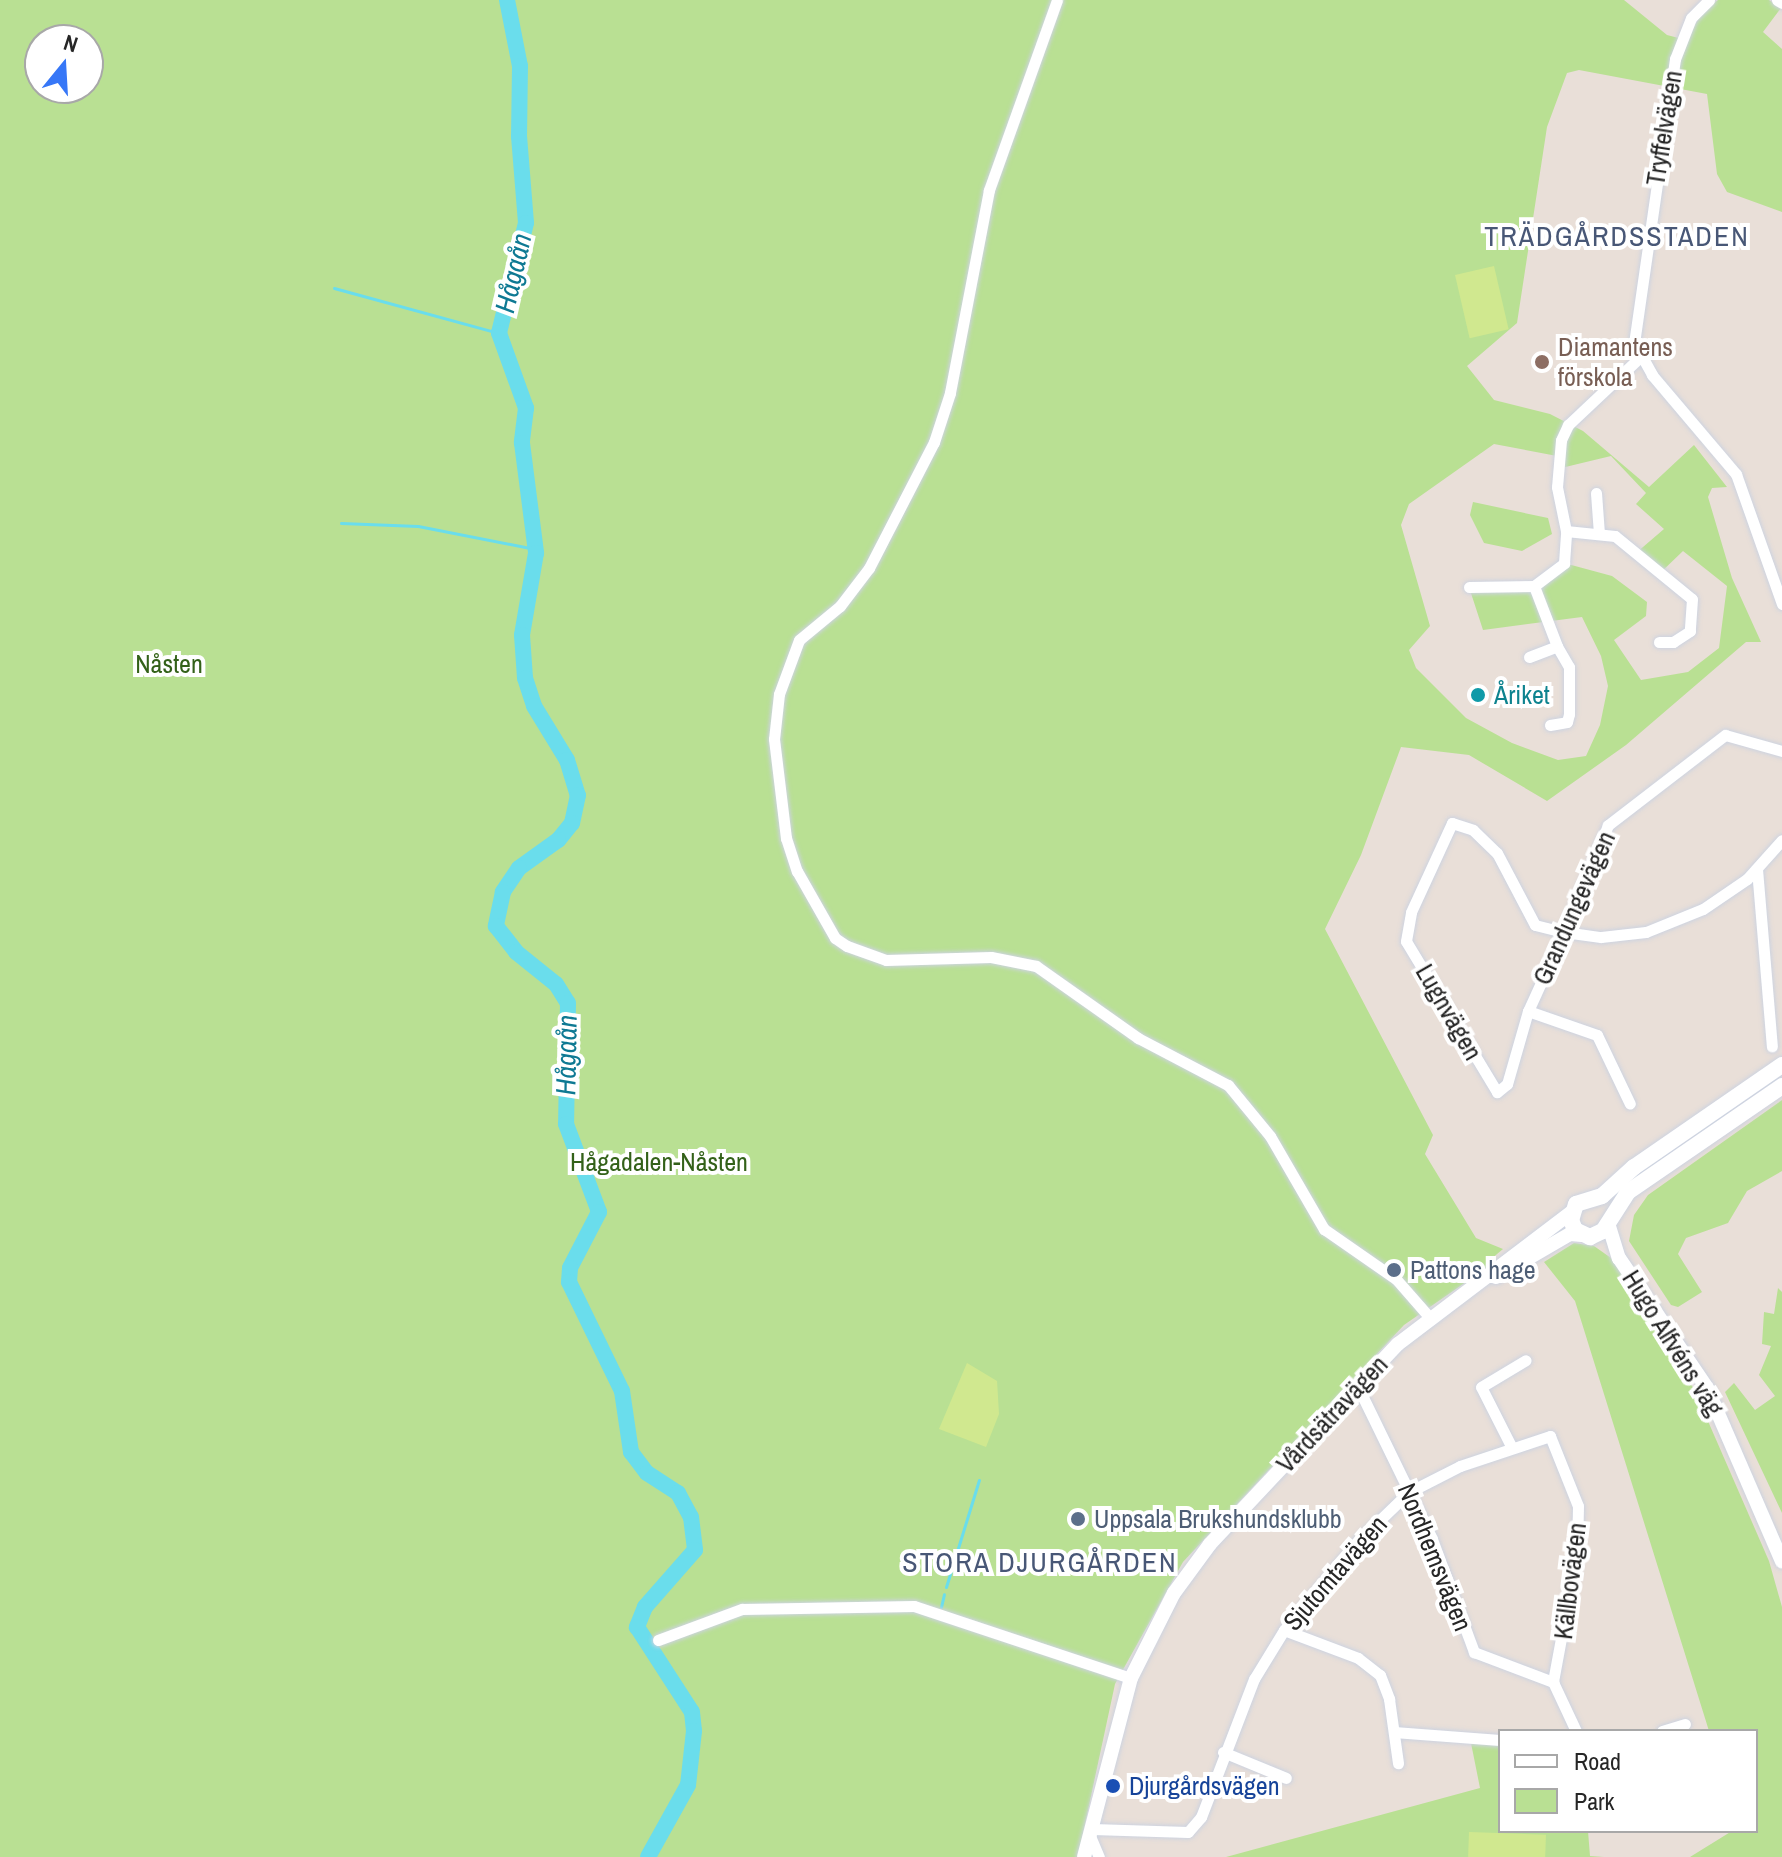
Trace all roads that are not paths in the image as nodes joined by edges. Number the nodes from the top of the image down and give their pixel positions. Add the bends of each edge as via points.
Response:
1 (1057, 0) edge
2 (1709, 0) edge
3 (1639, 358) junction
4 (1596, 493) dead end
5 (1566, 531) junction
6 (1599, 534) junction
7 (1534, 586) junction
8 (1469, 587) dead end
9 (1782, 604) edge
10 (1659, 642) dead end
11 (1557, 646) junction
12 (1529, 657) dead end
13 (1550, 725) dead end
14 (1782, 751) edge
15 (1782, 840) edge
16 (1757, 869) junction
17 (1564, 932) junction
18 (1528, 1011) junction
19 (1772, 1046) dead end
20 (1782, 1065) edge
21 (1782, 1086) edge
22 (1497, 1092) joint
23 (1630, 1104) dead end
24 (1589, 1199) junction
25 (1572, 1212) junction
26 (1608, 1220) junction
27 (1586, 1236) junction
28 (1619, 1258) junction
29 (1468, 1292) junction
30 (1431, 1319) junction
31 (1526, 1360) dead end
32 (1358, 1387) junction
33 (1512, 1448) junction
34 (1409, 1492) junction
35 (1782, 1560) edge
36 (1284, 1630) junction
37 (658, 1640) dead end
38 (1131, 1678) junction
39 (1553, 1682) junction
40 (1685, 1724) dead end
41 (1575, 1729) edge
42 (1669, 1729) edge
43 (1394, 1732) junction
44 (1498, 1740) edge
45 (1223, 1752) junction
46 (1398, 1763) dead end
47 (1286, 1778) dead end
48 (1091, 1832) junction
49 (1084, 1857) edge
50 (1099, 1857) edge

1 - 30 street via 989,190 950,393 934,442 869,568 840,606 799,640 779,694 774,739 786,838 797,871 835,938 847,946 886,960 991,957 1036,966 1138,1038 1228,1085 1270,1136 1324,1229 1350,1252 1388,1272
2 - 3 street, Tryffelvägen via 1691,18 1675,59 1641,274 1634,342
3 - 5 street via 1568,425 1557,456
3 - 9 street via 1736,474
4 - 6 street
5 - 6 street
5 - 7 street via 1564,563
6 - 10 street via 1625,542 1692,599 1690,631 1673,642
7 - 8 street
7 - 11 street
11 - 12 street
11 - 13 street via 1569,667 1569,714 1567,722
14 - 17 street, Grandungevägen via 1725,735 1649,790 1608,825
15 - 16 street
16 - 17 street via 1703,909 1646,932 1601,937
16 - 19 street
17 - 18 street, Grandungevägen
17 - 22 street, Lugnvägen via 1535,925 1497,853 1458,822 1443,839 1406,941
18 - 22 street, Grandungevägen via 1507,1084
18 - 23 street via 1597,1035
20 - 24 main road via 1634,1167 1602,1196
21 - 26 main road via 1628,1192
24 - 25 main road
24 - 26 main road via 1600,1202
25 - 27 main road via 1572,1225
25 - 29 street, Vårdsätravägen
26 - 27 main road
26 - 28 street, Hugo Alfvéns väg
27 - 28 street, Hugo Alfvéns väg
27 - 29 street, Vårdsätravägen via 1570,1234
28 - 35 street, Hugo Alfvéns väg via 1707,1388
29 - 30 street, Vårdsätravägen
30 - 32 street, Vårdsätravägen via 1398,1344
31 - 33 street via 1481,1387
32 - 34 street, Nordhemsvägen
32 - 38 street, Vårdsätravägen via 1210,1544 1174,1593
33 - 34 street, Källbovägen
33 - 39 street, Källbovägen via 1550,1436 1578,1506 1577,1552
34 - 36 street, Sjutomtavägen via 1357,1542
34 - 39 street, Nordhemsvägen via 1474,1652
36 - 43 street via 1358,1658 1380,1675
36 - 45 street, Sjutomtavägen via 1254,1679
37 - 38 street via 742,1609 914,1606
38 - 48 street, Vårdsätravägen
39 - 41 street
40 - 42 street
43 - 44 street
43 - 46 street
45 - 47 street
45 - 48 street, Sjutomtavägen via 1201,1817 1188,1832
48 - 49 street, Vårdsätravägen
48 - 50 street

